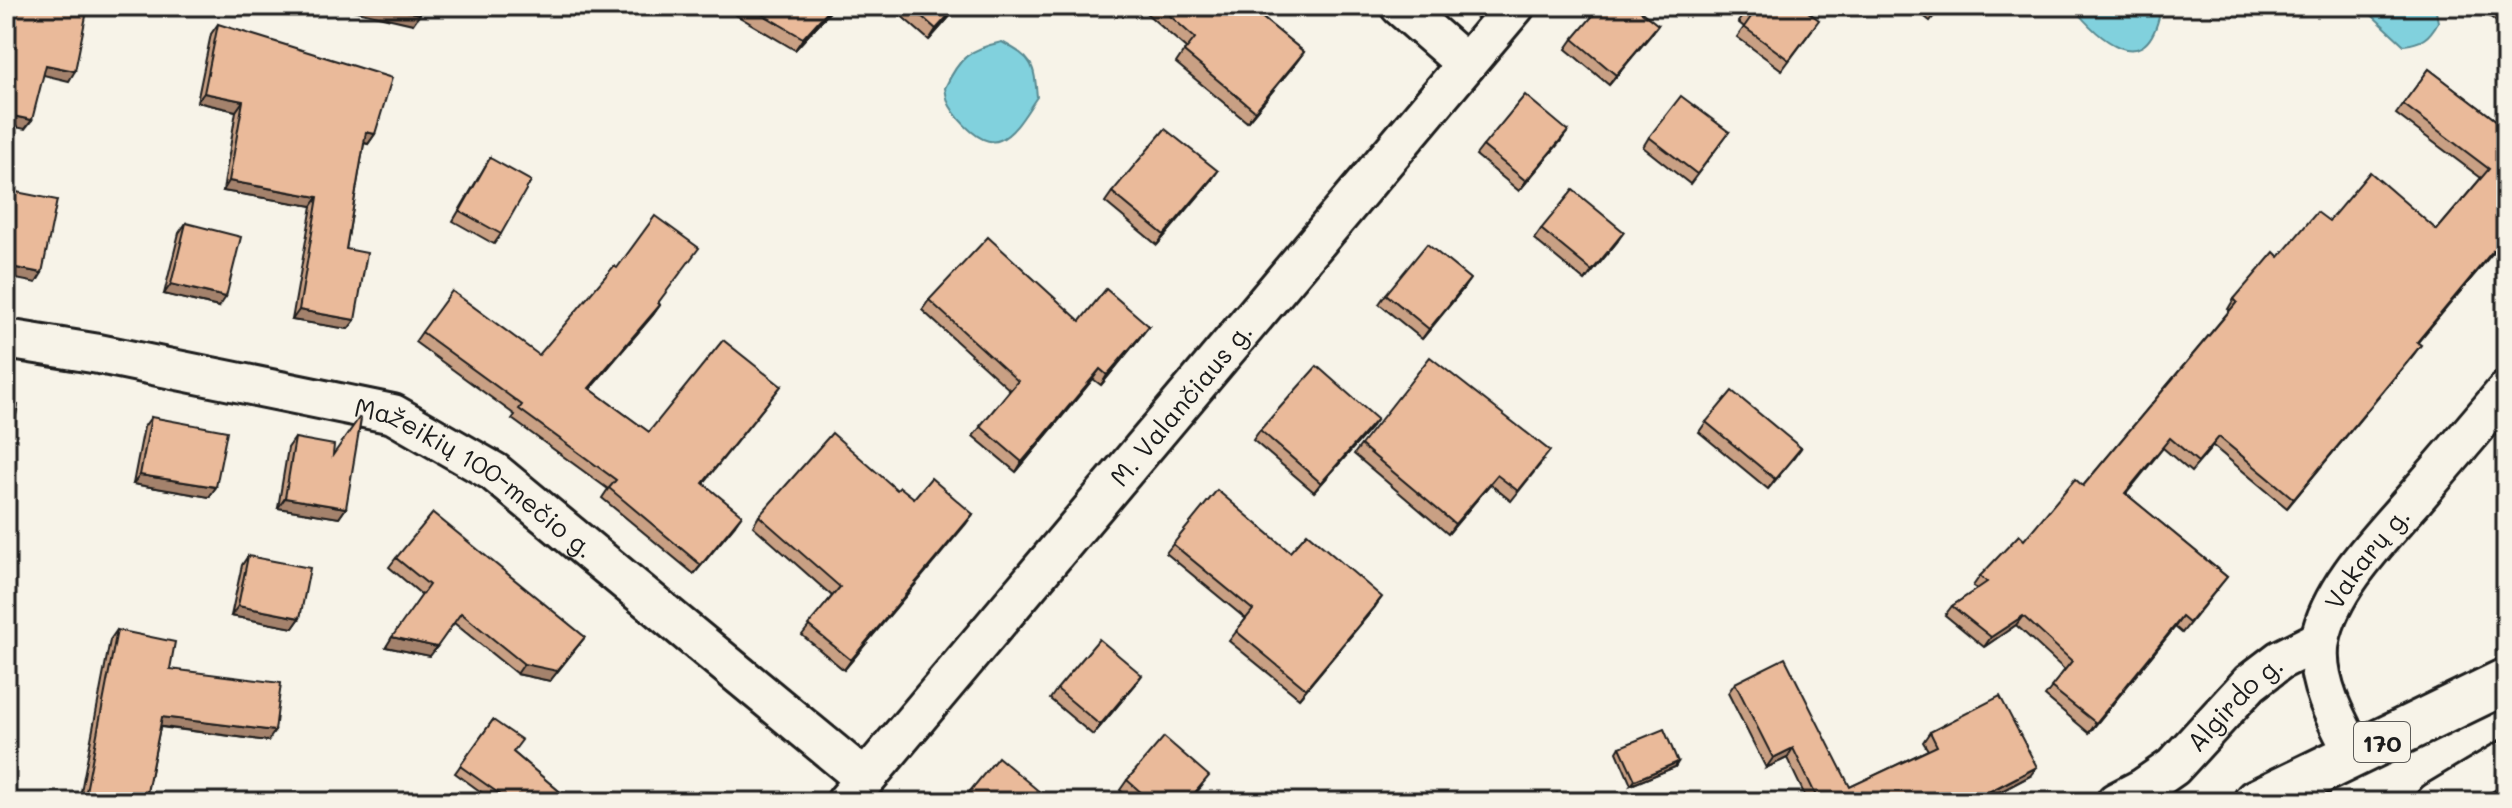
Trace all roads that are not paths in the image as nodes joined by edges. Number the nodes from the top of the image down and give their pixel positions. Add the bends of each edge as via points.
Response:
1 (1400, 6) edge
2 (1515, 6) edge
3 (1466, 64) junction
4 (6, 339) edge
5 (2506, 391) edge
6 (2320, 640) junction
7 (2506, 681) edge
8 (2355, 755) junction
9 (2506, 760) edge
10 (855, 791) edge
11 (2116, 802) edge
12 (2256, 802) edge
13 (2436, 802) edge

1 - 3 street
2 - 3 street, M. Valančiaus g.
3 - 10 street, M. Valančiaus g.
4 - 10 street, Mažeikių 100-mečio g. via 393,414 494,472
5 - 6 street, Vakarų g. via 2356,569 2332,605
6 - 8 street, Vakarų g. via 2323,682
6 - 11 street, Algirdo g. via 2250,683 2173,767
7 - 8 main road, 170
8 - 12 main road, 170
9 - 13 street

